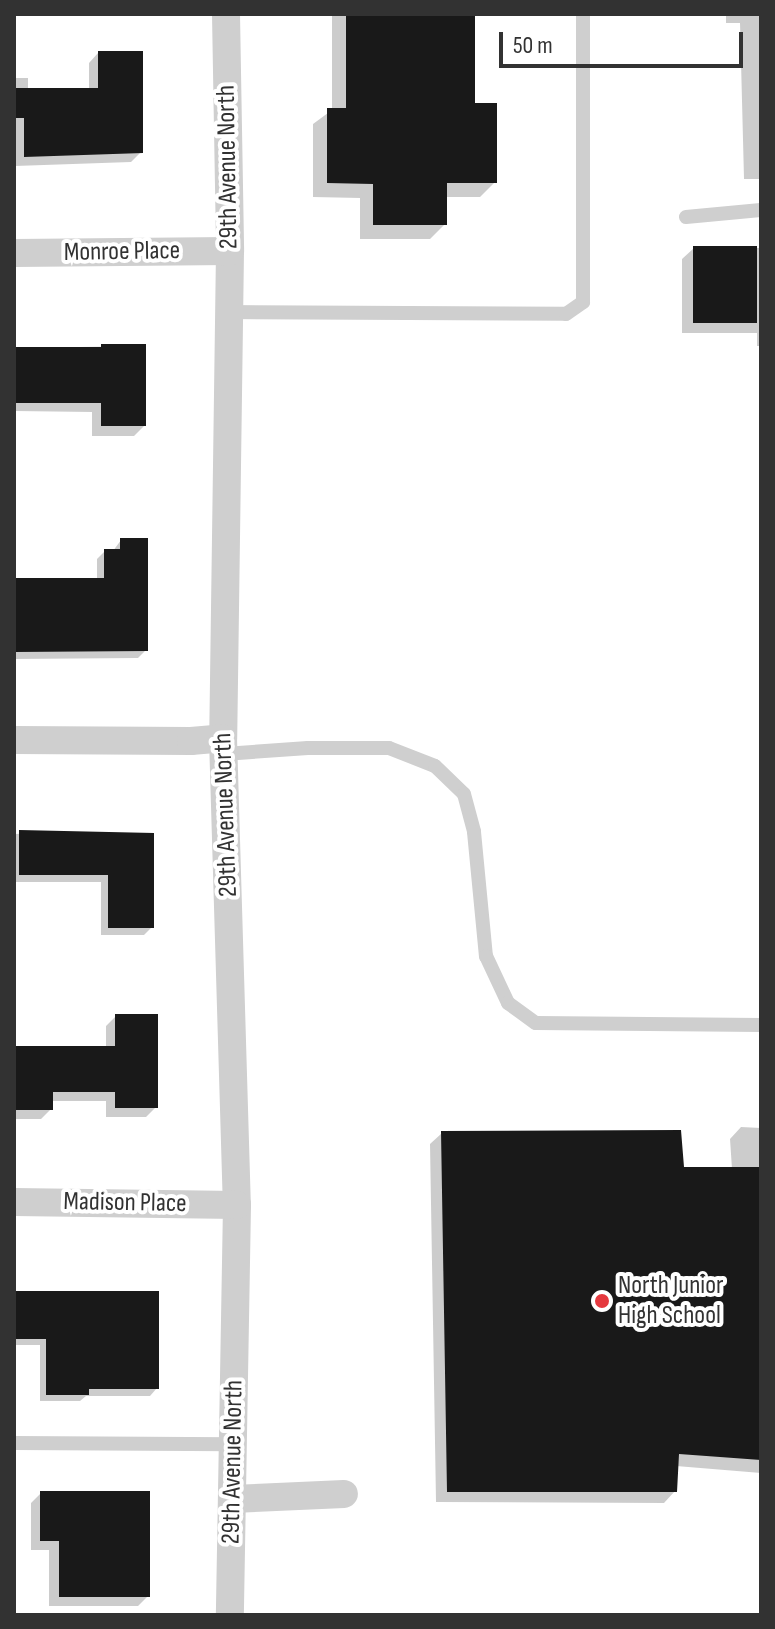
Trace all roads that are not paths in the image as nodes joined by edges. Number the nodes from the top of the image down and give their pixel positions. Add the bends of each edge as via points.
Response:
1 (226, 14) edge
2 (583, 14) edge
3 (761, 210) edge
4 (686, 217) dead end
5 (230, 251) junction
6 (14, 253) edge
7 (229, 312) junction
8 (14, 740) edge
9 (224, 746) junction
10 (761, 1025) edge
11 (14, 1202) edge
12 (237, 1205) junction
13 (14, 1443) edge
14 (233, 1444) junction
15 (344, 1494) dead end
16 (232, 1499) junction
17 (230, 1615) edge

1 - 5 street, 29th Avenue North
2 - 7 lane via 583,302 566,314
3 - 4 lane
5 - 6 street, Monroe Place
5 - 7 street, 29th Avenue North
7 - 9 street, 29th Avenue North
8 - 9 street via 191,741
9 - 10 lane via 389,748 435,766 464,794 474,832 486,956 508,1003 536,1023
9 - 12 street, 29th Avenue North
11 - 12 street, Madison Place
12 - 14 street, 29th Avenue North
13 - 14 lane
14 - 16 street, 29th Avenue North
15 - 16 street
16 - 17 street, 29th Avenue North

